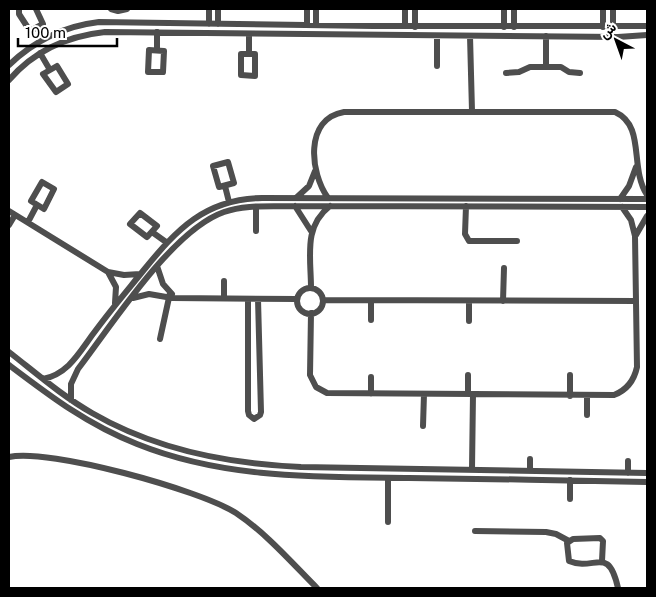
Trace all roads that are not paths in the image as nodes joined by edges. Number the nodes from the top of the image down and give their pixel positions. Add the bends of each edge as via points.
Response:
1 (19, 9) edge
2 (36, 9) edge
3 (127, 9) edge
4 (209, 9) edge
5 (218, 9) edge
6 (307, 9) edge
7 (316, 9) edge
8 (405, 9) edge
9 (415, 9) edge
10 (504, 9) edge
11 (514, 9) edge
12 (603, 9) edge
13 (613, 9) edge
14 (115, 10) edge
15 (118, 22) junction
16 (209, 24) junction
17 (218, 24) junction
18 (307, 25) junction
19 (316, 26) junction
20 (373, 26) junction
21 (405, 26) junction
22 (647, 26) edge
23 (415, 27) junction
24 (504, 27) junction
25 (514, 27) junction
26 (595, 27) junction
27 (603, 27) junction
28 (613, 27) junction
29 (36, 29) junction
30 (157, 32) junction
31 (249, 34) junction
32 (647, 35) edge
33 (373, 36) junction
34 (437, 36) junction
35 (470, 36) junction
36 (546, 36) junction
37 (594, 37) junction
38 (42, 40) junction
39 (157, 50) dead end
40 (40, 53) junction
41 (249, 54) dead end
42 (9, 63) edge
43 (436, 66) dead end
44 (546, 67) junction
45 (50, 70) dead end
46 (506, 72) dead end
47 (580, 73) dead end
48 (10, 76) edge
49 (472, 111) junction
50 (636, 166) junction
51 (316, 170) junction
52 (225, 186) dead end
53 (647, 195) edge
54 (296, 198) junction
55 (328, 198) junction
56 (353, 198) junction
57 (620, 199) junction
58 (647, 199) edge
59 (229, 202) junction
60 (37, 205) dead end
61 (296, 206) junction
62 (330, 206) junction
63 (354, 206) junction
64 (466, 206) junction
65 (647, 206) edge
66 (256, 207) junction
67 (622, 207) junction
68 (9, 211) edge
69 (15, 215) junction
70 (647, 216) edge
71 (28, 222) junction
72 (9, 225) edge
73 (256, 230) dead end
74 (311, 231) junction
75 (152, 232) dead end
76 (635, 236) junction
77 (516, 241) dead end
78 (166, 242) junction
79 (157, 266) junction
80 (504, 268) dead end
81 (108, 272) junction
82 (140, 274) junction
83 (224, 281) dead end
84 (311, 288) junction
85 (169, 295) junction
86 (132, 298) junction
87 (224, 298) junction
88 (248, 299) junction
89 (258, 299) junction
90 (298, 299) junction
91 (323, 300) junction
92 (371, 301) junction
93 (469, 301) junction
94 (503, 301) junction
95 (636, 301) junction
96 (115, 304) junction
97 (311, 313) junction
98 (371, 320) dead end
99 (469, 321) dead end
100 (160, 340) dead end
101 (9, 352) edge
102 (71, 364) junction
103 (9, 365) edge
104 (78, 369) junction
105 (468, 375) dead end
106 (570, 375) dead end
107 (370, 377) dead end
108 (43, 379) junction
109 (371, 394) junction
110 (424, 394) junction
111 (471, 394) junction
112 (570, 396) junction
113 (587, 396) junction
114 (71, 400) junction
115 (587, 415) dead end
116 (423, 426) dead end
117 (9, 456) edge
118 (530, 459) dead end
119 (628, 461) dead end
120 (368, 468) junction
121 (472, 470) junction
122 (530, 471) junction
123 (628, 473) junction
124 (647, 473) edge
125 (368, 477) junction
126 (388, 478) junction
127 (570, 480) junction
128 (647, 482) edge
129 (570, 499) dead end
130 (388, 522) dead end
131 (475, 532) dead end
132 (569, 541) junction
133 (602, 561) junction
134 (317, 588) edge
135 (618, 588) edge

1 - 29 street via 18,14 28,30
2 - 29 street via 43,22
3 - 14 street
4 - 16 street
5 - 17 street
6 - 18 street
7 - 19 street
8 - 21 street
9 - 23 street
10 - 24 street
11 - 25 street
12 - 27 street
13 - 28 street
14 - 15 street
15 - 16 street
15 - 38 street via 78,26
16 - 17 street
17 - 18 street
18 - 19 street
19 - 20 street
20 - 21 street
20 - 33 street
21 - 23 street
22 - 28 street
23 - 24 street
24 - 25 street
25 - 26 street
26 - 27 street
26 - 37 street
27 - 28 street
29 - 38 street
30 - 31 street
30 - 39 street
30 - 40 street via 94,33
31 - 33 street
31 - 41 street
32 - 37 street
33 - 34 street
34 - 35 street
34 - 43 street
35 - 36 street
35 - 49 street
36 - 37 street
36 - 44 street
38 - 42 street
40 - 45 street
40 - 48 street
44 - 46 street
44 - 47 street via 561,67
49 - 50 street via 614,112 626,119 632,128
49 - 51 street via 335,114 324,122 317,134
50 - 53 street
50 - 57 street
51 - 54 street via 309,186
51 - 55 street
52 - 59 street
54 - 55 street
54 - 59 street
55 - 56 street
56 - 57 street
56 - 63 street
57 - 58 street
59 - 78 street via 194,218
60 - 71 street
61 - 62 street
61 - 66 street
61 - 74 street
62 - 63 street
62 - 74 street
63 - 64 street
64 - 67 street
64 - 77 street via 465,234 468,241
65 - 67 street
66 - 73 street
66 - 79 street via 224,212 200,224 179,240
67 - 76 street via 631,220
68 - 69 street
69 - 71 street
69 - 72 street
70 - 76 street
71 - 81 street
74 - 84 street
75 - 78 street
76 - 95 street
78 - 82 street
79 - 85 street
79 - 86 street
80 - 94 street
81 - 82 street
81 - 96 street via 116,287
82 - 96 street
83 - 87 street
84 - 90 street via 302,291
84 - 91 street via 319,292
85 - 86 street via 149,294
85 - 87 street via 178,298
85 - 100 street
86 - 104 street
87 - 88 street
88 - 89 street
88 - 89 street via 248,411 254,419 261,412
89 - 90 street
90 - 97 street via 302,310
91 - 92 street
91 - 97 street via 319,309
92 - 93 street
92 - 98 street
93 - 94 street
93 - 99 street
94 - 95 street
95 - 113 street via 637,362 634,378 619,393
96 - 102 street
97 - 109 street via 310,375 313,383 327,393
101 - 108 street
102 - 104 street
102 - 108 street via 59,374
103 - 125 street via 82,418 165,454 210,466 252,472
104 - 114 street via 72,384
105 - 111 street
106 - 112 street
107 - 109 street
108 - 114 street
109 - 110 street
110 - 111 street
110 - 116 street
111 - 112 street
111 - 121 street
112 - 113 street
113 - 115 street
114 - 120 street via 124,429 217,458 280,466
117 - 134 street via 35,454 118,472 222,505 265,536
118 - 122 street
119 - 123 street
120 - 121 street
120 - 125 street
121 - 122 street
122 - 123 street
123 - 124 street
125 - 126 street
126 - 127 street
126 - 130 street
127 - 128 street
127 - 129 street
131 - 132 street via 546,532
132 - 133 street via 567,557 571,562
132 - 133 street via 602,538
133 - 135 street via 614,570

